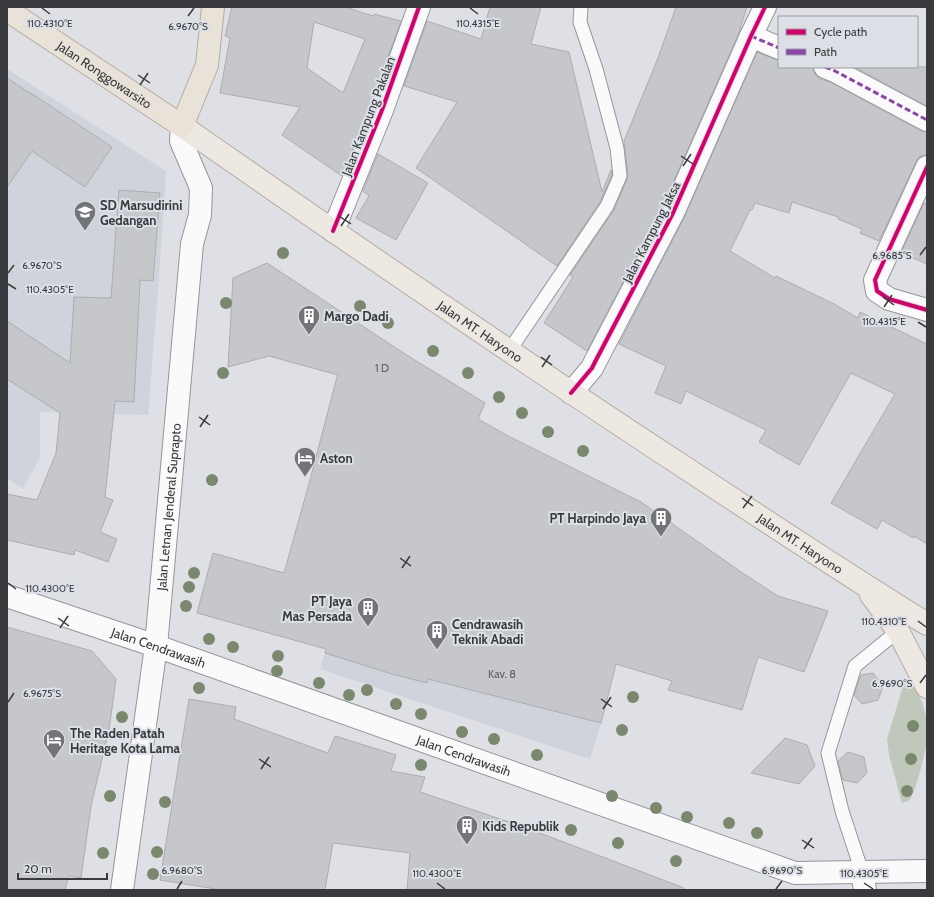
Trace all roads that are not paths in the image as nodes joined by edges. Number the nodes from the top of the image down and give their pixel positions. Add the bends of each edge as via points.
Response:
1 (213, 7) edge
2 (419, 7) edge
3 (581, 7) edge
4 (765, 7) edge
5 (7, 10) edge
6 (751, 36) junction
7 (778, 48) edge
8 (828, 68) edge
9 (927, 120) edge
10 (182, 126) junction
11 (927, 167) edge
12 (333, 231) junction
13 (927, 310) edge
14 (508, 351) junction
15 (571, 393) junction
16 (863, 585) junction
17 (7, 596) edge
18 (927, 624) edge
19 (898, 632) junction
20 (156, 646) junction
21 (927, 687) edge
22 (927, 871) edge
23 (864, 881) edge
24 (122, 890) edge

1 - 10 highway via 207,65
2 - 12 main road, Jalan Kampung Pakalan via 382,110
3 - 14 lane via 580,22 596,69 617,148 620,176 607,206
4 - 6 main road, Jalan Kampung Jaksa
5 - 10 highway, Jalan Ronggowarsito
6 - 7 main road
6 - 15 main road, Jalan Kampung Jaksa via 674,213 592,368
8 - 9 main road
10 - 12 main road, Jalan MT. Haryono
10 - 20 main road, Jalan Letnan Jenderal Suprapto via 181,141 201,188 200,215 192,244
11 - 13 main road via 875,280 877,291 889,299
12 - 14 main road, Jalan MT. Haryono
14 - 15 main road, Jalan MT. Haryono
15 - 16 main road, Jalan MT. Haryono
16 - 18 main road, Jalan MT. Haryono
16 - 19 main road, Jalan MT. Haryono
17 - 20 main road, Jalan Cendrawasih
19 - 21 main road, Jalan MT. Haryono
19 - 23 lane via 855,666 828,753 842,811
20 - 23 main road, Jalan Cendrawasih via 795,873
20 - 24 main road, Jalan Letnan Jenderal Suprapto
22 - 23 main road, Jalan Cendrawasih

